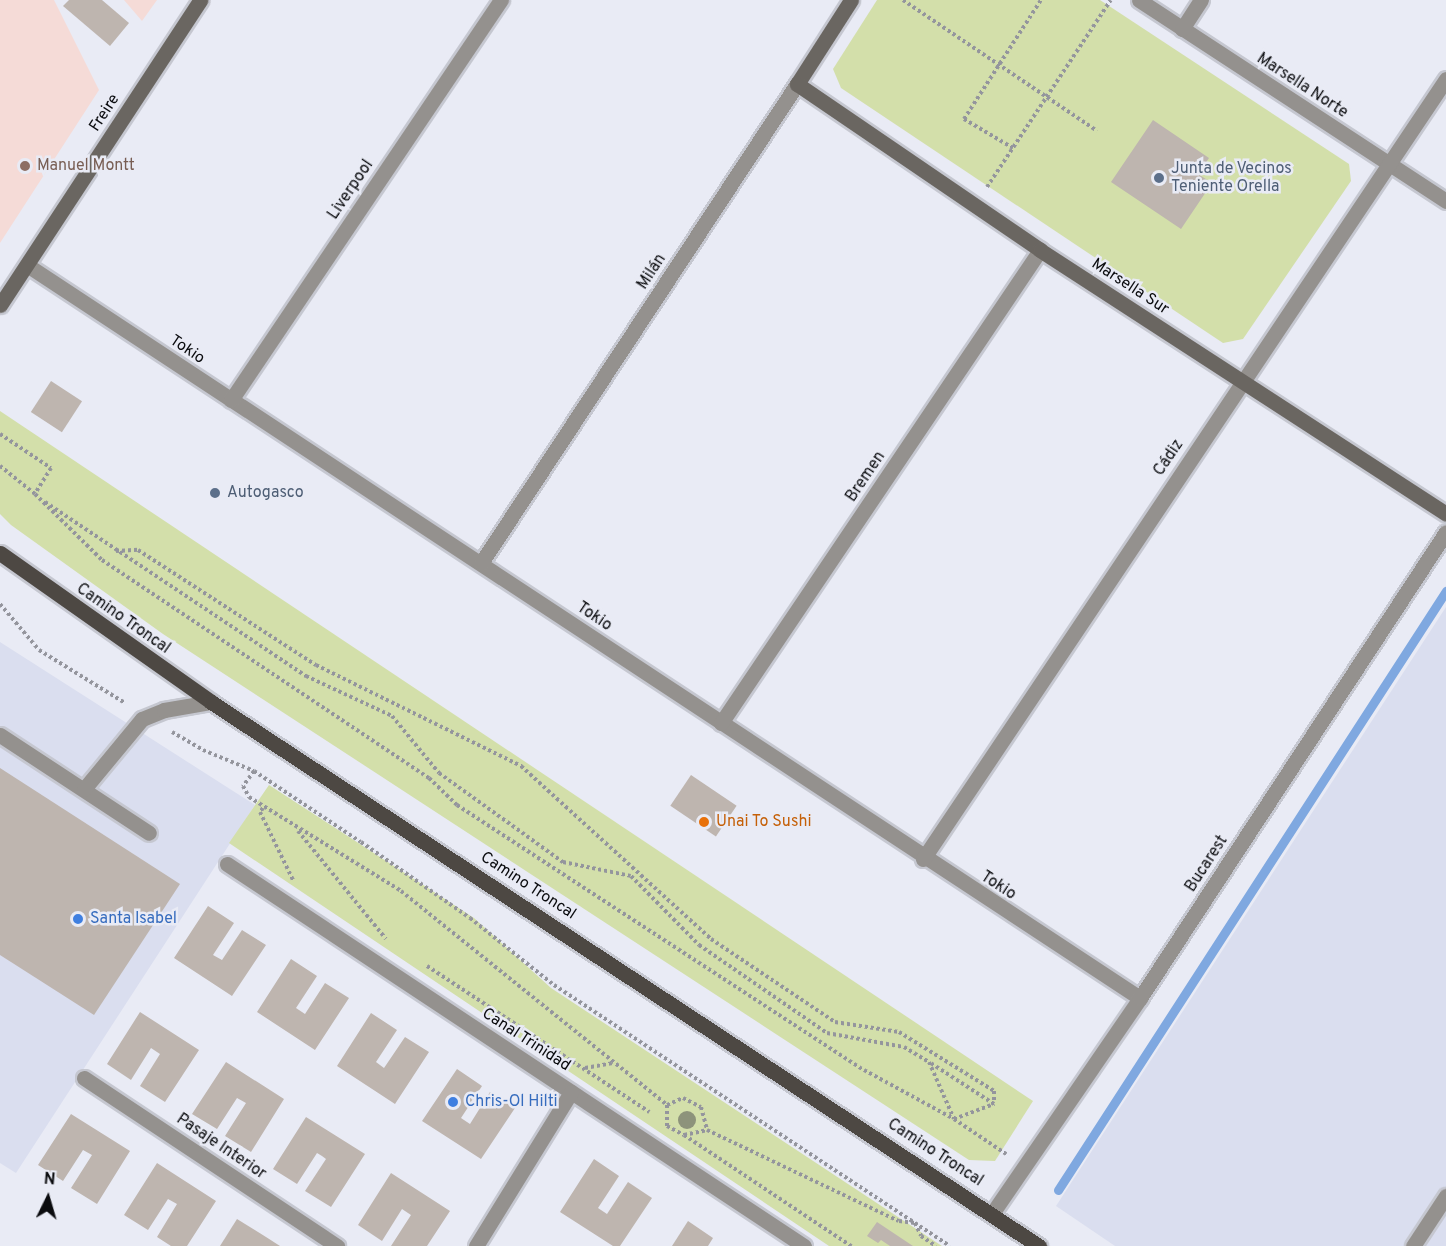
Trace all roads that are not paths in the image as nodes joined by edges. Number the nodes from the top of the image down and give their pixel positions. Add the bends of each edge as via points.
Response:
1 (200, 0) edge
2 (501, 0) edge
3 (851, 0) edge
4 (1139, 0) edge
5 (1201, 0) edge
6 (1182, 28) junction
7 (1446, 79) edge
8 (797, 84) junction
9 (1389, 165) junction
10 (1446, 201) edge
11 (1040, 250) junction
12 (27, 266) junction
13 (0, 305) edge
14 (1242, 381) junction
15 (231, 400) junction
16 (1446, 514) edge
17 (1446, 532) edge
18 (0, 553) edge
19 (481, 563) junction
20 (211, 702) junction
21 (721, 723) junction
22 (0, 735) edge
23 (84, 789) junction
24 (150, 833) dead end
25 (923, 859) junction
26 (227, 864) dead end
27 (1140, 998) junction
28 (84, 1078) dead end
29 (571, 1092) junction
30 (1446, 1196) edge
31 (993, 1212) junction
32 (337, 1246) edge
33 (476, 1246) edge
34 (804, 1246) edge
35 (1040, 1246) edge
36 (1413, 1246) edge

1 - 12 street, Freire
2 - 15 street, Liverpool
3 - 8 street, Milán
4 - 6 street, Marsella Norte
5 - 6 street
6 - 9 street, Marsella Norte
7 - 9 street, Cádiz
8 - 11 street, Marsella Sur
8 - 19 street, Milán
9 - 10 street, Marsella Norte
9 - 14 street, Cádiz
11 - 14 street, Marsella Sur
11 - 21 street, Bremen
12 - 13 street, Freire
12 - 15 street, Tokio
14 - 16 street, Marsella Sur
14 - 25 street, Cádiz
15 - 19 street, Tokio
17 - 27 street, Bucarest
18 - 20 main road, Camino Troncal
19 - 21 street, Tokio
20 - 23 street via 146,717
20 - 31 main road, Camino Troncal
21 - 25 street, Tokio
22 - 23 street
23 - 24 street
25 - 27 street, Tokio
26 - 29 street, Canal Trinidad
27 - 31 street, Bucarest
28 - 32 street, Pasaje Interior
29 - 33 street
29 - 34 street, Canal Trinidad
30 - 36 street
31 - 35 main road, Camino Troncal

